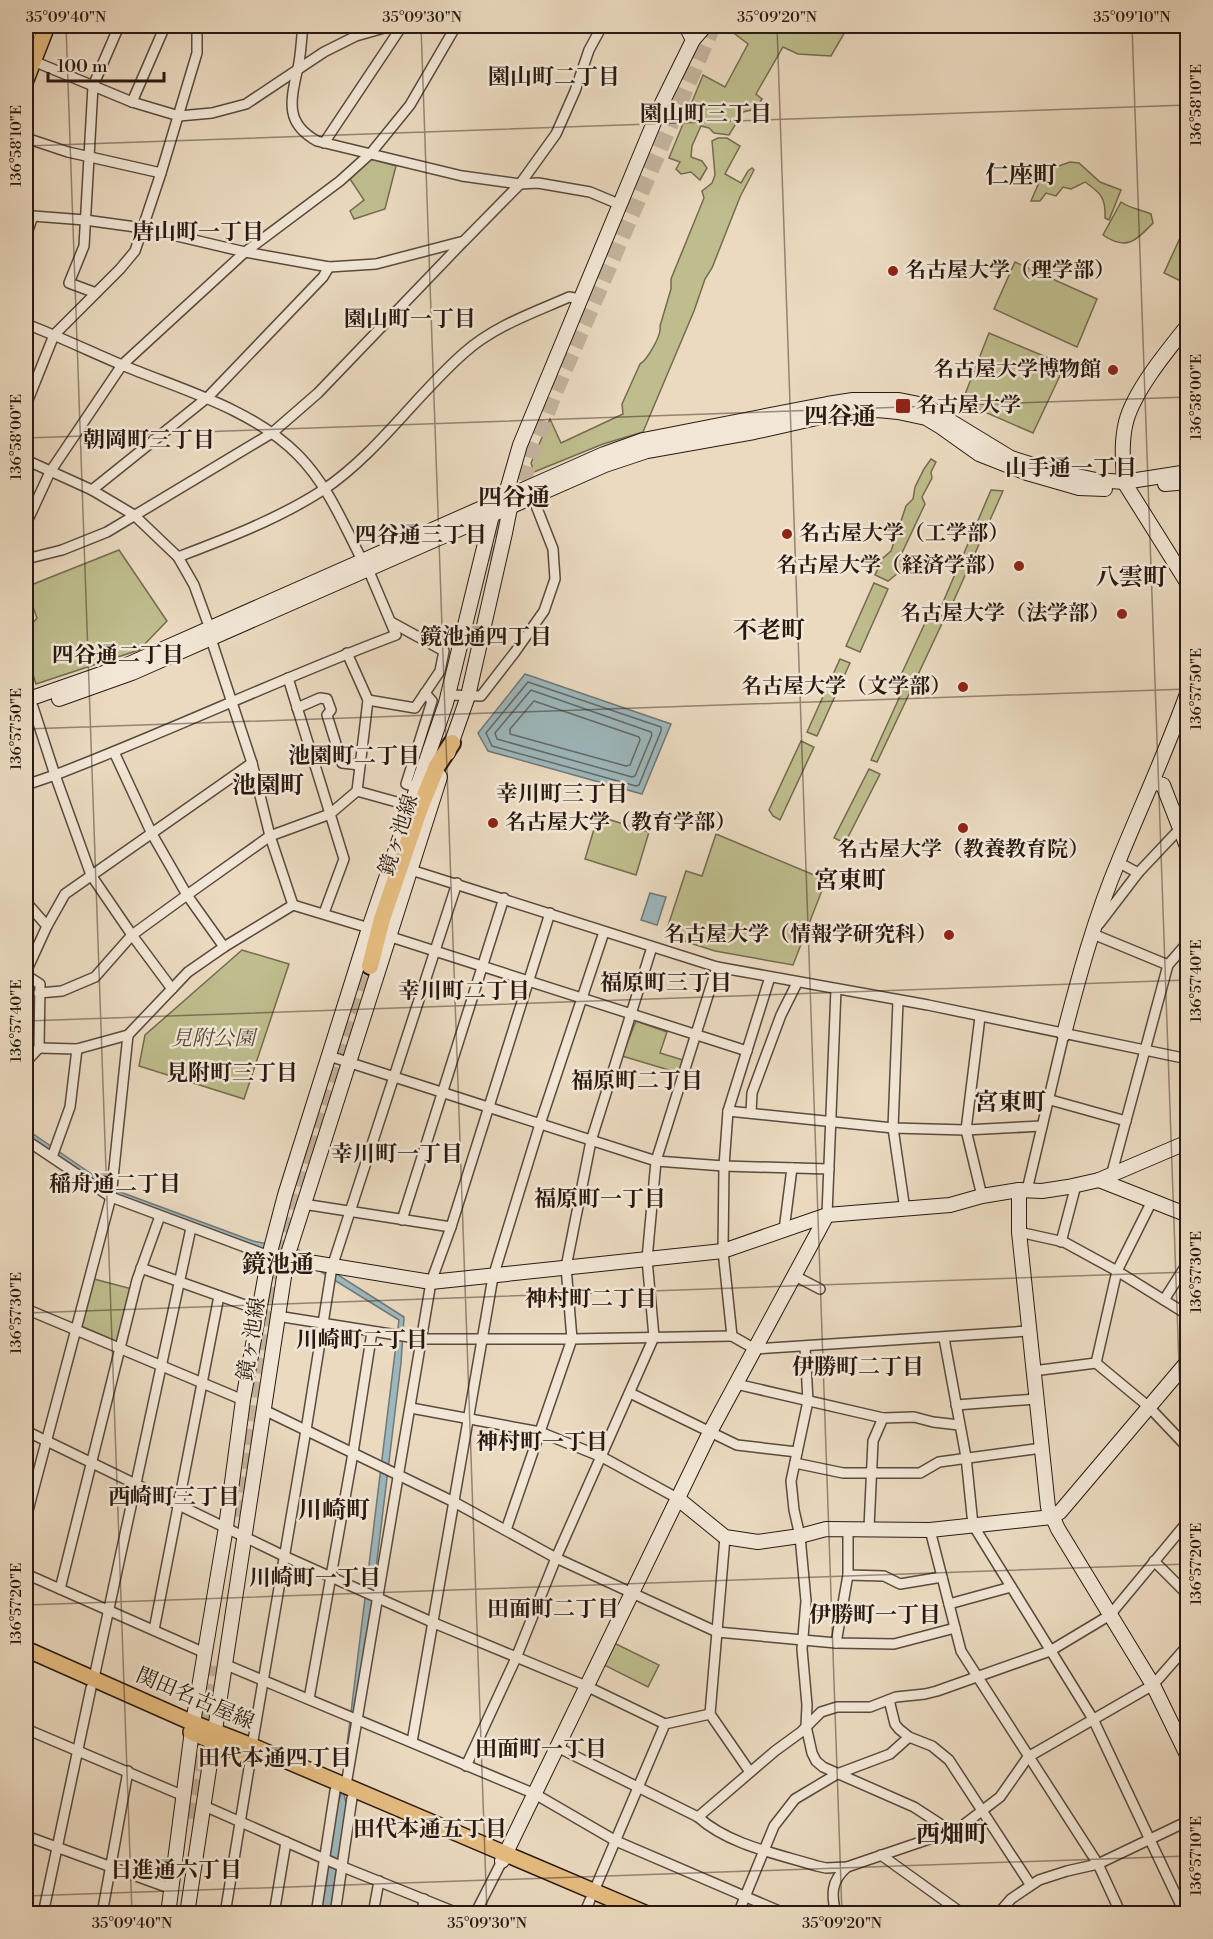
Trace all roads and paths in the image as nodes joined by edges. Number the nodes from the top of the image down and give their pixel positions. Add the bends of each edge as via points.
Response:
1 (31, 26) edge
2 (47, 26) edge
3 (119, 26) edge
4 (165, 26) edge
5 (197, 26) edge
6 (303, 26) edge
7 (392, 26) edge
8 (402, 26) edge
9 (456, 26) edge
10 (602, 26) edge
11 (686, 26) edge
12 (705, 26) edge
13 (26, 38) edge
14 (693, 40) junction
15 (29, 59) edge
16 (298, 71) junction
17 (26, 80) edge
18 (93, 86) junction
19 (132, 102) junction
20 (179, 116) junction
21 (26, 138) edge
22 (324, 143) junction
23 (371, 153) junction
24 (88, 157) junction
25 (161, 173) junction
26 (520, 183) junction
27 (621, 205) junction
28 (29, 214) edge
29 (85, 220) junction
30 (143, 228) junction
31 (26, 236) edge
32 (464, 241) junction
33 (245, 252) junction
34 (329, 267) junction
35 (96, 293) junction
36 (580, 299) junction
37 (26, 324) edge
38 (1186, 328) edge
39 (54, 334) junction
40 (122, 365) junction
41 (208, 397) junction
42 (26, 405) edge
43 (273, 433) junction
44 (26, 460) edge
45 (50, 472) junction
46 (1188, 472) edge
47 (1188, 482) edge
48 (1127, 486) junction
49 (324, 489) junction
50 (92, 490) junction
51 (532, 498) junction
52 (508, 502) junction
53 (134, 515) junction
54 (492, 515) junction
55 (26, 524) edge
56 (178, 557) junction
57 (26, 559) edge
58 (365, 565) junction
59 (1186, 576) edge
60 (391, 622) junction
61 (210, 634) junction
62 (347, 653) junction
63 (288, 678) junction
64 (1188, 691) edge
65 (425, 693) junction
66 (449, 696) junction
67 (468, 696) junction
68 (368, 700) junction
69 (232, 701) junction
70 (28, 705) edge
71 (297, 708) junction
72 (1183, 715) edge
73 (452, 743) joint
74 (114, 752) junction
75 (252, 763) junction
76 (360, 765) junction
77 (55, 775) junction
78 (1154, 782) junction
79 (26, 785) edge
80 (418, 788) junction
81 (357, 791) junction
82 (411, 806) junction
83 (330, 814) junction
84 (1183, 824) edge
85 (152, 834) junction
86 (270, 836) junction
87 (1188, 849) edge
88 (1118, 862) junction
89 (406, 868) junction
90 (1138, 873) junction
91 (91, 875) junction
92 (457, 883) junction
93 (187, 895) junction
94 (504, 898) junction
95 (26, 902) edge
96 (293, 905) junction
97 (324, 913) junction
98 (550, 913) junction
99 (47, 926) junction
100 (369, 928) junction
101 (604, 932) junction
102 (1094, 932) junction
103 (132, 935) junction
104 (388, 936) junction
105 (1188, 942) edge
106 (224, 947) junction
107 (652, 947) junction
108 (434, 950) junction
109 (1168, 965) junction
110 (370, 966) tunnel mouth
111 (482, 966) junction
112 (717, 967) junction
113 (26, 974) edge
114 (770, 977) junction
115 (528, 981) junction
116 (797, 982) junction
117 (172, 989) junction
118 (836, 989) junction
119 (39, 993) junction
120 (582, 998) junction
121 (898, 1001) junction
122 (632, 1014) junction
123 (980, 1017) junction
124 (696, 1034) junction
125 (1064, 1034) junction
126 (128, 1035) junction
127 (39, 1048) junction
128 (77, 1049) junction
129 (747, 1051) junction
130 (1145, 1051) junction
131 (329, 1056) junction
132 (1188, 1059) edge
133 (26, 1062) edge
134 (348, 1063) junction
135 (394, 1078) junction
136 (441, 1092) junction
137 (1047, 1099) junction
138 (489, 1108) junction
139 (728, 1111) junction
140 (751, 1113) junction
141 (830, 1121) junction
142 (1126, 1121) junction
143 (540, 1124) junction
144 (1042, 1126) junction
145 (893, 1128) junction
146 (966, 1130) junction
147 (26, 1140) edge
148 (591, 1141) junction
149 (1188, 1142) edge
150 (52, 1157) junction
151 (656, 1161) junction
152 (724, 1166) junction
153 (792, 1168) junction
154 (829, 1169) junction
155 (1105, 1178) junction
156 (1076, 1185) junction
157 (1023, 1190) junction
158 (111, 1193) junction
159 (982, 1196) junction
160 (1152, 1201) junction
161 (303, 1204) junction
162 (905, 1210) junction
163 (351, 1213) junction
164 (827, 1215) junction
165 (1188, 1215) edge
166 (160, 1216) junction
167 (402, 1220) junction
168 (451, 1227) junction
169 (191, 1228) junction
170 (784, 1230) junction
171 (1019, 1232) junction
172 (1061, 1242) junction
173 (723, 1251) junction
174 (269, 1256) junction
175 (286, 1257) junction
176 (647, 1259) junction
177 (1188, 1262) edge
178 (332, 1267) junction
179 (566, 1267) junction
180 (141, 1268) junction
181 (1117, 1271) junction
182 (795, 1276) junction
183 (492, 1277) junction
184 (431, 1282) junction
185 (179, 1283) junction
186 (820, 1289) dead end
187 (219, 1296) junction
188 (1164, 1300) junction
189 (26, 1309) edge
190 (259, 1310) junction
191 (1188, 1315) edge
192 (277, 1316) junction
193 (324, 1323) junction
194 (75, 1329) junction
195 (1029, 1331) junction
196 (372, 1332) junction
197 (732, 1335) junction
198 (654, 1337) junction
199 (944, 1338) junction
200 (422, 1339) junction
201 (481, 1339) junction
202 (572, 1339) junction
203 (806, 1347) junction
204 (755, 1349) junction
205 (121, 1350) junction
206 (1188, 1361) edge
207 (1096, 1363) junction
208 (162, 1366) junction
209 (1033, 1371) junction
210 (202, 1384) junction
211 (736, 1384) junction
212 (630, 1393) junction
213 (1036, 1399) junction
214 (243, 1400) junction
215 (808, 1401) junction
216 (956, 1405) junction
217 (1149, 1407) junction
218 (411, 1408) junction
219 (262, 1409) junction
220 (468, 1418) junction
221 (883, 1418) junction
222 (959, 1425) junction
223 (306, 1430) junction
224 (26, 1431) edge
225 (540, 1432) junction
226 (710, 1432) junction
227 (46, 1441) junction
228 (1042, 1448) junction
229 (1188, 1448) edge
230 (797, 1452) junction
231 (353, 1453) junction
232 (602, 1457) junction
233 (966, 1457) junction
234 (92, 1462) junction
235 (795, 1463) junction
236 (873, 1472) junction
237 (400, 1474) junction
238 (135, 1483) junction
239 (677, 1498) junction
240 (454, 1502) junction
241 (178, 1504) junction
242 (1052, 1517) junction
243 (26, 1518) edge
244 (1188, 1521) edge
245 (973, 1525) junction
246 (226, 1527) junction
247 (869, 1528) junction
248 (507, 1530) junction
249 (848, 1530) junction
250 (930, 1530) junction
251 (800, 1536) junction
252 (244, 1537) junction
253 (725, 1537) junction
254 (284, 1556) junction
255 (556, 1558) junction
256 (1154, 1561) junction
257 (26, 1574) edge
258 (331, 1575) junction
259 (848, 1575) junction
260 (942, 1576) junction
261 (1011, 1587) junction
262 (60, 1589) junction
263 (631, 1592) junction
264 (1188, 1595) edge
265 (378, 1597) junction
266 (949, 1604) junction
267 (109, 1611) junction
268 (1110, 1615) junction
269 (434, 1623) junction
270 (955, 1628) junction
271 (154, 1630) junction
272 (717, 1632) junction
273 (802, 1639) junction
274 (836, 1643) junction
275 (1188, 1645) edge
276 (26, 1649) edge
277 (1050, 1650) junction
278 (206, 1653) junction
279 (516, 1658) junction
280 (26, 1660) edge
281 (224, 1664) junction
282 (976, 1675) junction
283 (262, 1681) junction
284 (92, 1683) junction
285 (1153, 1685) junction
286 (586, 1686) junction
287 (309, 1699) junction
288 (889, 1700) junction
289 (710, 1714) junction
290 (357, 1719) junction
291 (1093, 1719) junction
292 (665, 1724) junction
293 (1188, 1724) edge
294 (806, 1726) junction
295 (193, 1728) junction
296 (1174, 1730) junction
297 (26, 1732) edge
298 (212, 1736) junction
299 (909, 1737) junction
300 (412, 1742) junction
301 (557, 1747) junction
302 (78, 1749) junction
303 (251, 1751) junction
304 (1028, 1757) junction
305 (1188, 1757) edge
306 (466, 1766) junction
307 (128, 1771) junction
308 (750, 1772) junction
309 (837, 1774) junction
310 (638, 1787) junction
311 (344, 1792) junction
312 (535, 1794) junction
313 (184, 1796) junction
314 (202, 1805) junction
315 (982, 1810) junction
316 (698, 1817) junction
317 (239, 1821) junction
318 (1188, 1821) edge
319 (951, 1832) junction
320 (26, 1836) edge
321 (1150, 1839) junction
322 (616, 1840) junction
323 (286, 1842) junction
324 (57, 1847) junction
325 (765, 1850) junction
326 (881, 1856) junction
327 (504, 1857) junction
328 (326, 1859) junction
329 (1098, 1864) junction
330 (110, 1867) junction
331 (343, 1867) junction
332 (847, 1867) junction
333 (379, 1881) junction
334 (1030, 1884) junction
335 (172, 1889) junction
336 (746, 1896) junction
337 (424, 1899) junction
338 (589, 1902) edge
339 (43, 1914) edge
340 (102, 1914) edge
341 (168, 1914) edge
342 (187, 1914) edge
343 (225, 1914) edge
344 (274, 1914) edge
345 (316, 1914) edge
346 (335, 1914) edge
347 (373, 1914) edge
348 (422, 1914) edge
349 (460, 1914) edge
350 (475, 1914) edge
351 (622, 1914) edge
352 (647, 1914) edge
353 (738, 1914) edge
354 (786, 1914) edge
355 (836, 1914) edge
356 (963, 1914) edge
357 (998, 1914) edge
358 (1121, 1914) edge
359 (1185, 1914) edge

1 - 13 main road
2 - 15 main road
3 - 18 street
4 - 19 street
5 - 20 street via 197,53
6 - 16 street
7 - 16 street via 356,36
8 - 22 street
9 - 23 street via 410,105
10 - 26 street via 556,134
11 - 14 street
12 - 14 street
14 - 27 street via 662,103
15 - 17 main road
15 - 18 street
16 - 20 street via 246,104
16 - 22 street via 292,102 295,119 302,133
18 - 19 street
18 - 24 street
19 - 20 street
20 - 25 street
21 - 24 street
22 - 23 street
23 - 26 street via 462,176
23 - 33 street
24 - 25 street
24 - 29 street
25 - 30 street
26 - 27 street via 590,192
26 - 32 street
27 - 36 street
28 - 29 street
28 - 31 street
29 - 30 street
29 - 35 street via 84,246 69,283
30 - 33 street
30 - 35 street via 135,251
32 - 34 street via 376,264
32 - 43 street via 318,393
33 - 34 street
33 - 40 street
34 - 41 street
35 - 39 street
36 - 49 street via 569,297 502,327 465,351 357,463
36 - 52 street via 520,445
37 - 39 street
38 - 48 street via 1143,386 1126,420 1123,442
39 - 40 street
39 - 42 street
40 - 41 street
40 - 45 street
41 - 43 street
41 - 50 street
43 - 49 street via 299,456
43 - 53 street
44 - 45 street
45 - 50 street
45 - 55 street
46 - 48 street
47 - 48 street
48 - 51 street via 1079,488 1027,473 979,454 926,418 878,411 830,415 647,451
48 - 52 street via 1011,458 924,405 899,400 853,400 643,440 604,454
48 - 59 street
49 - 56 street via 269,520
49 - 58 street
50 - 53 street
51 - 52 street
51 - 67 street via 553,549 555,579 544,611 515,652 481,696
52 - 54 street, 鏡ヶ池線
52 - 58 street
52 - 67 street
53 - 56 street
53 - 57 street via 106,532 62,550
54 - 58 street
54 - 66 street, 鏡ヶ池線
56 - 61 street via 194,585
58 - 60 street
58 - 61 street
60 - 62 street via 396,634
60 - 65 street via 444,651 440,671
61 - 69 street
61 - 70 street via 132,673
62 - 63 street
62 - 68 street
63 - 69 street
63 - 71 street
64 - 72 street
65 - 68 street via 415,708
65 - 80 street via 432,701 406,784
66 - 67 street
66 - 80 street, 鏡ヶ池線
67 - 73 street
68 - 76 street
69 - 74 street
69 - 75 street
70 - 77 street
71 - 76 street via 327,699 331,710 327,716 342,763
71 - 83 street
72 - 78 street
73 - 89 highway via 437,766 420,808
74 - 77 street
74 - 85 street
75 - 85 street
75 - 86 street
76 - 81 street
77 - 79 street
77 - 91 street
78 - 84 street via 1163,785
78 - 88 street
80 - 82 street, 鏡ヶ池線
81 - 82 street
81 - 83 street
82 - 100 street, 鏡ヶ池線
83 - 86 street
83 - 97 street via 344,859
84 - 87 street
84 - 90 street
85 - 91 street
85 - 93 street
86 - 93 street
86 - 96 street
88 - 90 street
88 - 102 street
89 - 92 street
89 - 104 street, 鏡ヶ池線
89 - 110 highway via 382,919
90 - 102 street
91 - 99 street via 65,894
91 - 103 street
92 - 94 street
92 - 108 street
93 - 103 street
93 - 106 street
94 - 98 street
94 - 111 street
95 - 99 street
96 - 97 street
96 - 106 street
97 - 100 street
98 - 101 street
98 - 115 street
99 - 113 street
100 - 131 street, 鏡ヶ池線
101 - 107 street
101 - 120 street
102 - 109 street
102 - 125 street
103 - 117 street
103 - 119 street via 95,977 62,991
104 - 108 street
104 - 134 street, 鏡ヶ池線
105 - 109 street
106 - 117 street via 188,972
107 - 112 street
107 - 122 street
108 - 111 street
108 - 135 street
109 - 130 street
111 - 115 street
111 - 136 street
112 - 114 street
112 - 124 street
113 - 119 street via 40,984
114 - 116 street
114 - 129 street
115 - 120 street
115 - 138 street
116 - 118 street
116 - 140 street via 752,1093
117 - 126 street
118 - 121 street
118 - 141 street
119 - 127 street
120 - 122 street
120 - 143 street
121 - 123 street
121 - 145 street
122 - 124 street
122 - 148 street
123 - 125 street
123 - 146 street
124 - 129 street
124 - 151 street
125 - 130 street
125 - 137 street
126 - 128 street
126 - 158 street
127 - 128 street
127 - 133 street
128 - 150 street via 70,1107
129 - 139 street
130 - 132 street
130 - 142 street
131 - 134 street
131 - 174 street, 鏡ヶ池線
134 - 135 street
134 - 161 street, 鏡ヶ池線
135 - 136 street
135 - 163 street
136 - 138 street
136 - 167 street
137 - 142 street
137 - 144 street
138 - 143 street
138 - 168 street
139 - 140 street
139 - 152 street
140 - 141 street
141 - 145 street
141 - 154 street
142 - 155 street
143 - 148 street
143 - 183 street
144 - 146 street
144 - 157 street
145 - 146 street
145 - 162 street
146 - 159 street
147 - 150 street
148 - 151 street
148 - 179 street
149 - 155 street
150 - 158 street
151 - 152 street
151 - 176 street
152 - 153 street
152 - 173 street
153 - 154 street
153 - 170 street
154 - 164 street
155 - 156 street
155 - 160 street
156 - 157 street
156 - 172 street
157 - 159 street
157 - 171 street
158 - 166 street
158 - 194 street
159 - 162 street via 950,1205
160 - 165 street
160 - 181 street
161 - 163 street
161 - 175 street, 鏡ヶ池線
162 - 164 street
163 - 167 street
163 - 178 street
164 - 170 street
164 - 182 street
166 - 169 street
166 - 180 street
167 - 168 street
168 - 184 street
169 - 174 street
169 - 185 street
170 - 173 street
171 - 172 street
171 - 195 street
172 - 181 street
173 - 176 street
173 - 197 street
174 - 175 street
174 - 190 street, 鏡ヶ池線
175 - 178 street
175 - 192 street, 鏡ヶ池線
176 - 179 street
176 - 198 street
177 - 188 street
178 - 184 street
178 - 193 street
179 - 183 street
179 - 202 street
180 - 185 street
180 - 205 street
181 - 188 street
181 - 207 street
182 - 186 street
182 - 204 street
183 - 184 street
183 - 201 street
184 - 200 street
185 - 187 street
185 - 208 street
187 - 190 street
187 - 210 street
188 - 191 street
189 - 194 street
190 - 214 street, 鏡ヶ池線
192 - 193 street
192 - 219 street, 鏡ヶ池線
193 - 196 street
193 - 223 street
194 - 205 street
194 - 227 street
195 - 199 street
195 - 209 street
196 - 200 street
196 - 231 street
197 - 198 street
197 - 204 street
198 - 202 street
198 - 212 street
199 - 203 street
199 - 216 street
200 - 201 street
200 - 218 street
201 - 202 street
201 - 220 street
202 - 225 street
203 - 204 street
203 - 215 street
204 - 211 street
205 - 208 street
205 - 234 street
206 - 217 street
207 - 209 street
207 - 217 street
208 - 210 street
208 - 238 street
209 - 213 street
210 - 214 street
210 - 241 street
211 - 215 street
211 - 226 street
212 - 226 street
212 - 232 street
213 - 216 street
213 - 228 street
214 - 246 street, 鏡ヶ池線
215 - 221 street
215 - 230 street
216 - 222 street
217 - 229 street
217 - 242 street
218 - 220 street
218 - 237 street
219 - 223 street
219 - 252 street, 鏡ヶ池線
220 - 225 street
220 - 240 street
221 - 222 street via 914,1417
221 - 236 street via 873,1441
222 - 233 street
223 - 231 street
223 - 254 street
224 - 227 street
225 - 232 street
225 - 248 street
226 - 230 street via 737,1446
226 - 239 street
227 - 234 street
227 - 243 street
228 - 233 street
228 - 242 street
230 - 235 street
231 - 237 street
231 - 258 street
232 - 239 street
232 - 255 street
233 - 236 street via 939,1462 920,1473
233 - 245 street
234 - 238 street
234 - 262 street
235 - 236 street via 843,1473
235 - 251 street via 791,1480
236 - 247 street
237 - 240 street
237 - 265 street
238 - 241 street
238 - 267 street
239 - 253 street
239 - 263 street
240 - 248 street
240 - 269 street
241 - 246 street
241 - 271 street
242 - 245 street
242 - 268 street
244 - 256 street
245 - 250 street
245 - 261 street
246 - 252 street
246 - 278 street, 鏡ヶ池線
247 - 249 street
247 - 250 street
248 - 255 street
249 - 251 street via 826,1529
249 - 259 street
250 - 260 street
251 - 253 street via 758,1542
251 - 273 street via 806,1601
252 - 254 street
252 - 281 street, 鏡ヶ池線
253 - 272 street
254 - 258 street
254 - 283 street
255 - 263 street
255 - 279 street
256 - 264 street
256 - 268 street
257 - 262 street
258 - 265 street
258 - 287 street
259 - 260 street via 884,1576 900,1584
259 - 274 street
260 - 266 street
261 - 266 street
261 - 277 street
262 - 267 street
263 - 272 street
263 - 286 street
265 - 269 street
265 - 290 street
266 - 270 street
267 - 271 street
267 - 284 street
268 - 277 street
268 - 285 street
269 - 279 street
269 - 300 street
270 - 274 street via 894,1644
270 - 282 street via 961,1651
271 - 278 street
272 - 273 street
272 - 289 street
273 - 274 street
273 - 294 street
275 - 285 street
276 - 284 main road, 関田名古屋線
277 - 282 street
277 - 291 street
278 - 295 street, 鏡ヶ池線
279 - 286 street
279 - 306 street
280 - 284 main road, 関田名古屋線
281 - 283 street
281 - 298 street, 鏡ヶ池線
282 - 288 street via 925,1694
282 - 304 street
283 - 287 street
283 - 303 street
284 - 295 main road, 関田名古屋線
284 - 302 street
285 - 291 street
285 - 296 street
286 - 292 street
286 - 301 street
287 - 290 street
288 - 294 street via 870,1707 826,1709
288 - 299 street via 895,1724
289 - 292 street
289 - 308 street
290 - 300 street
290 - 311 street
291 - 304 street
291 - 321 street
292 - 310 street
293 - 296 street
294 - 308 street
294 - 309 street via 816,1761
295 - 298 main road, 関田名古屋線
295 - 313 street, 鏡ヶ池線
296 - 305 street
297 - 302 street
298 - 303 main road, 関田名古屋線
298 - 314 street, 鏡ヶ池線
299 - 309 street via 890,1754
299 - 315 street via 932,1746 949,1760
300 - 306 street
301 - 310 street
301 - 312 street
302 - 307 street
302 - 324 street
303 - 311 main road, 関田名古屋線
303 - 317 street
304 - 315 street via 1000,1797
304 - 329 street
306 - 312 street
307 - 313 street
307 - 330 street
308 - 316 street
309 - 319 street via 914,1807
309 - 325 street via 787,1807
310 - 316 street
310 - 322 street
311 - 327 main road, 関田名古屋線
311 - 328 street
311 - 331 street
312 - 322 street
312 - 327 street
313 - 335 street, 鏡ヶ池線
314 - 317 street
314 - 342 street, 鏡ヶ池線
315 - 319 street
315 - 334 street
316 - 325 street via 727,1836
317 - 323 street
317 - 343 street
318 - 321 street
319 - 326 street
320 - 324 street
321 - 329 street
321 - 359 street
322 - 336 street
322 - 338 street
323 - 328 street
323 - 344 street
324 - 330 street
324 - 339 street
325 - 332 street via 826,1868
325 - 336 street
326 - 332 street
326 - 356 street
327 - 338 main road, 関田名古屋線
327 - 350 street
328 - 331 street
328 - 345 street
329 - 334 street
329 - 358 street
330 - 335 street
330 - 340 street
331 - 333 street
331 - 346 street
332 - 355 street via 834,1885
333 - 337 street
333 - 347 street
334 - 357 street
335 - 341 street, 鏡ヶ池線
336 - 353 street
336 - 354 street
337 - 348 street
337 - 349 street
338 - 351 main road, 関田名古屋線
338 - 352 main road, 関田名古屋線

